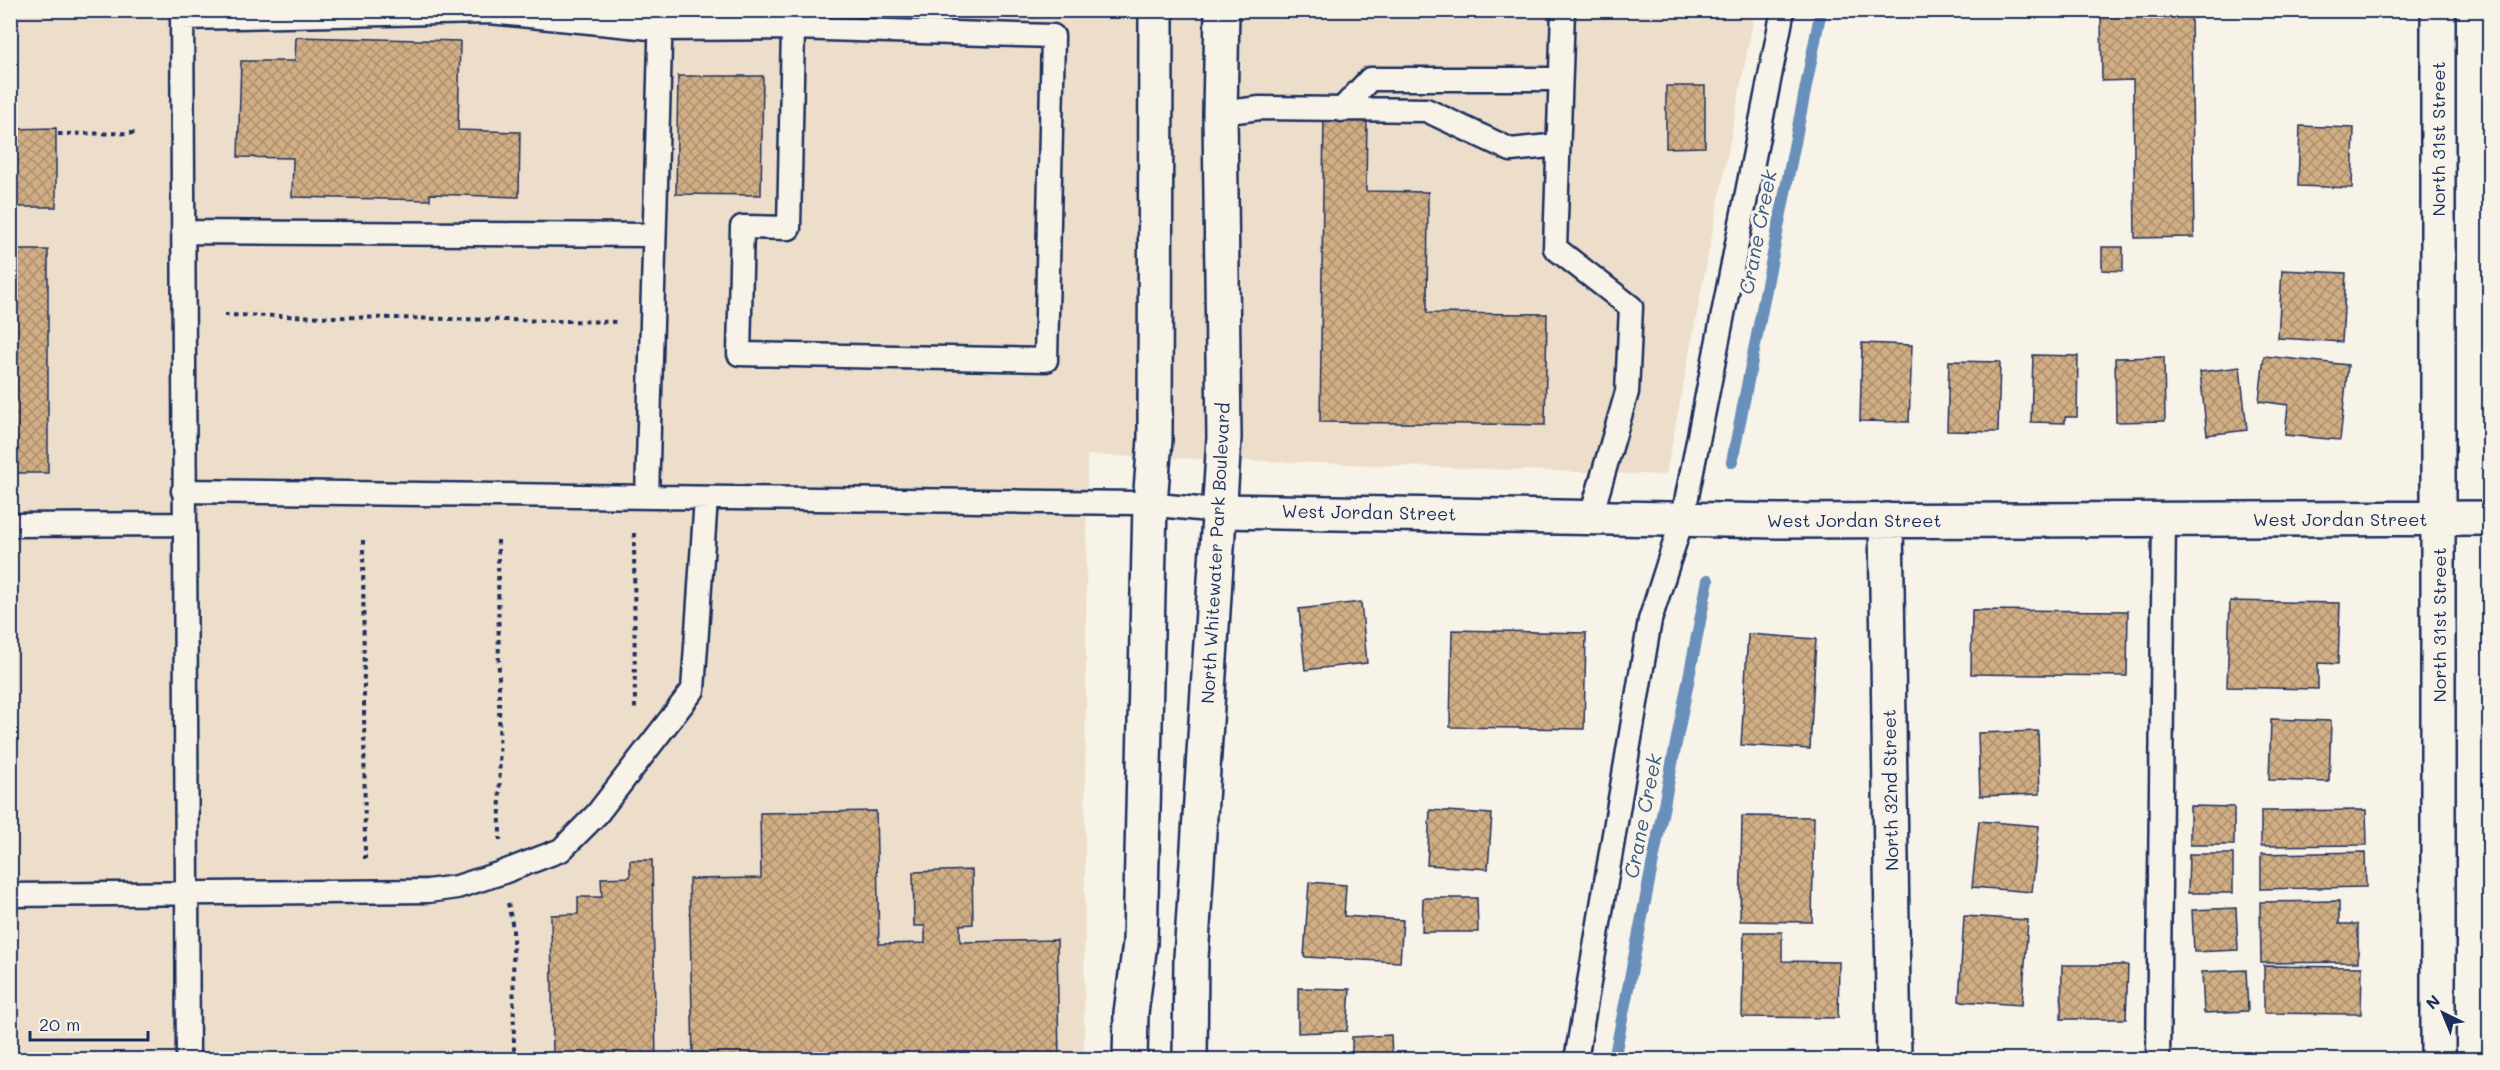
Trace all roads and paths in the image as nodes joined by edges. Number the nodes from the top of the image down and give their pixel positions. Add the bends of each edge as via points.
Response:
1 (1156, 10) edge
2 (1222, 10) edge
3 (1563, 10) edge
4 (1783, 10) edge
5 (2438, 10) edge
6 (182, 14) edge
7 (660, 20) edge
8 (793, 28) junction
9 (1560, 80) junction
10 (1341, 110) junction
11 (1220, 113) junction
12 (138, 133) dead end
13 (58, 134) dead end
14 (1558, 146) junction
15 (183, 232) junction
16 (654, 235) junction
17 (225, 315) dead end
18 (624, 322) dead end
19 (183, 491) junction
20 (646, 497) junction
21 (706, 498) junction
22 (1150, 504) junction
23 (1220, 511) junction
24 (1591, 516) junction
25 (1683, 517) junction
26 (2439, 518) junction
27 (2490, 518) edge
28 (2164, 519) junction
29 (1886, 520) junction
30 (184, 524) junction
31 (10, 525) edge
32 (634, 533) dead end
33 (363, 540) dead end
34 (498, 540) dead end
35 (636, 721) dead end
36 (500, 845) dead end
37 (365, 860) dead end
38 (186, 893) junction
39 (10, 895) edge
40 (508, 902) dead end
41 (188, 1059) edge
42 (511, 1059) edge
43 (1130, 1059) edge
44 (1190, 1059) edge
45 (1576, 1059) edge
46 (1894, 1059) edge
47 (2158, 1059) edge
48 (2438, 1059) edge

1 - 22 street via 1155,439
2 - 11 street, North Whitewater Park Boulevard
3 - 9 lane
4 - 25 lane
5 - 26 street, North 31st Street
6 - 7 lane via 489,12
6 - 15 lane
7 - 8 lane
7 - 16 lane
8 - 8 lane via 1053,36 1046,360 739,354 742,227 789,228
9 - 10 lane via 1370,79
9 - 14 lane
10 - 11 lane via 1260,108
10 - 14 lane via 1426,110 1511,150
11 - 23 street, North Whitewater Park Boulevard via 1224,438
12 - 13 path
14 - 24 lane via 1555,248 1630,307 1627,392
15 - 16 lane
15 - 19 lane
16 - 20 lane
17 - 18 path
19 - 20 lane
19 - 30 lane
20 - 21 lane
21 - 22 lane
21 - 38 lane via 693,690 597,814 561,850 490,877 428,891
22 - 23 lane
22 - 43 street via 1140,943
23 - 24 street, West Jordan Street
23 - 44 street, North Whitewater Park Boulevard via 1191,958
24 - 25 street, West Jordan Street
25 - 29 street, West Jordan Street
25 - 45 lane via 1650,620
26 - 27 street, West Jordan Street
26 - 28 street, West Jordan Street
26 - 48 street, North 31st Street
28 - 29 street, West Jordan Street
28 - 47 lane
29 - 46 street, North 32nd Street
30 - 31 lane
30 - 38 lane
32 - 35 path
33 - 37 path
34 - 36 path
38 - 39 lane
38 - 41 lane
40 - 42 path via 513,928

